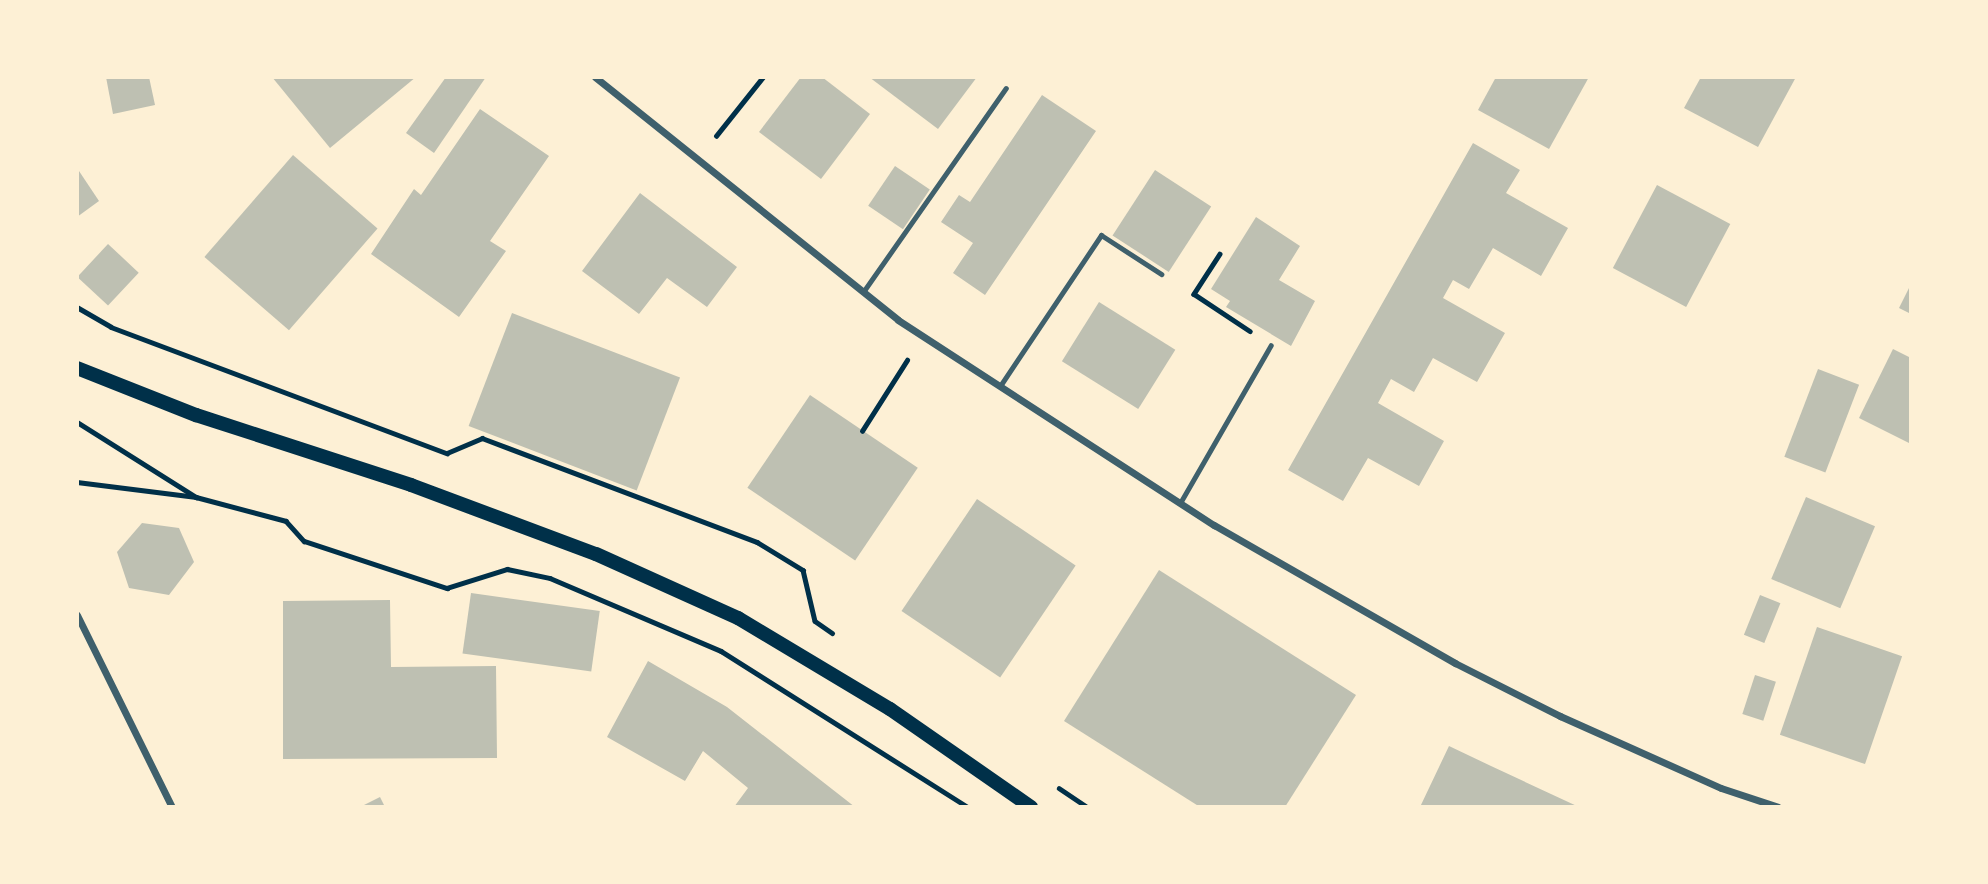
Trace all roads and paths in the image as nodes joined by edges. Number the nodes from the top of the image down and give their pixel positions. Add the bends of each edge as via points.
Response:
1 (595, 77) edge
2 (763, 77) edge
3 (1006, 88) dead end
4 (697, 159) junction
5 (1220, 254) dead end
6 (1161, 274) dead end
7 (863, 292) junction
8 (1271, 345) joint
9 (77, 368) edge
10 (893, 381) dead end
11 (1000, 386) junction
12 (77, 422) edge
13 (862, 431) dead end
14 (77, 482) edge
15 (196, 497) junction
16 (1180, 503) junction
17 (77, 615) edge
18 (172, 807) edge
19 (968, 807) edge
20 (1031, 807) edge
21 (1778, 807) edge

1 - 4 street
2 - 4 path
3 - 7 lane
4 - 7 street
5 - 8 path via 1194,294
6 - 11 lane via 1101,235
7 - 11 street
8 - 16 lane
9 - 20 main road via 196,415 411,485 596,554 738,618 890,709
10 - 13 path
11 - 16 street
12 - 15 path
14 - 15 path
15 - 19 path via 286,521 304,541 447,588 508,569 550,578 721,651
16 - 21 street via 1455,663 1721,788
17 - 18 street

